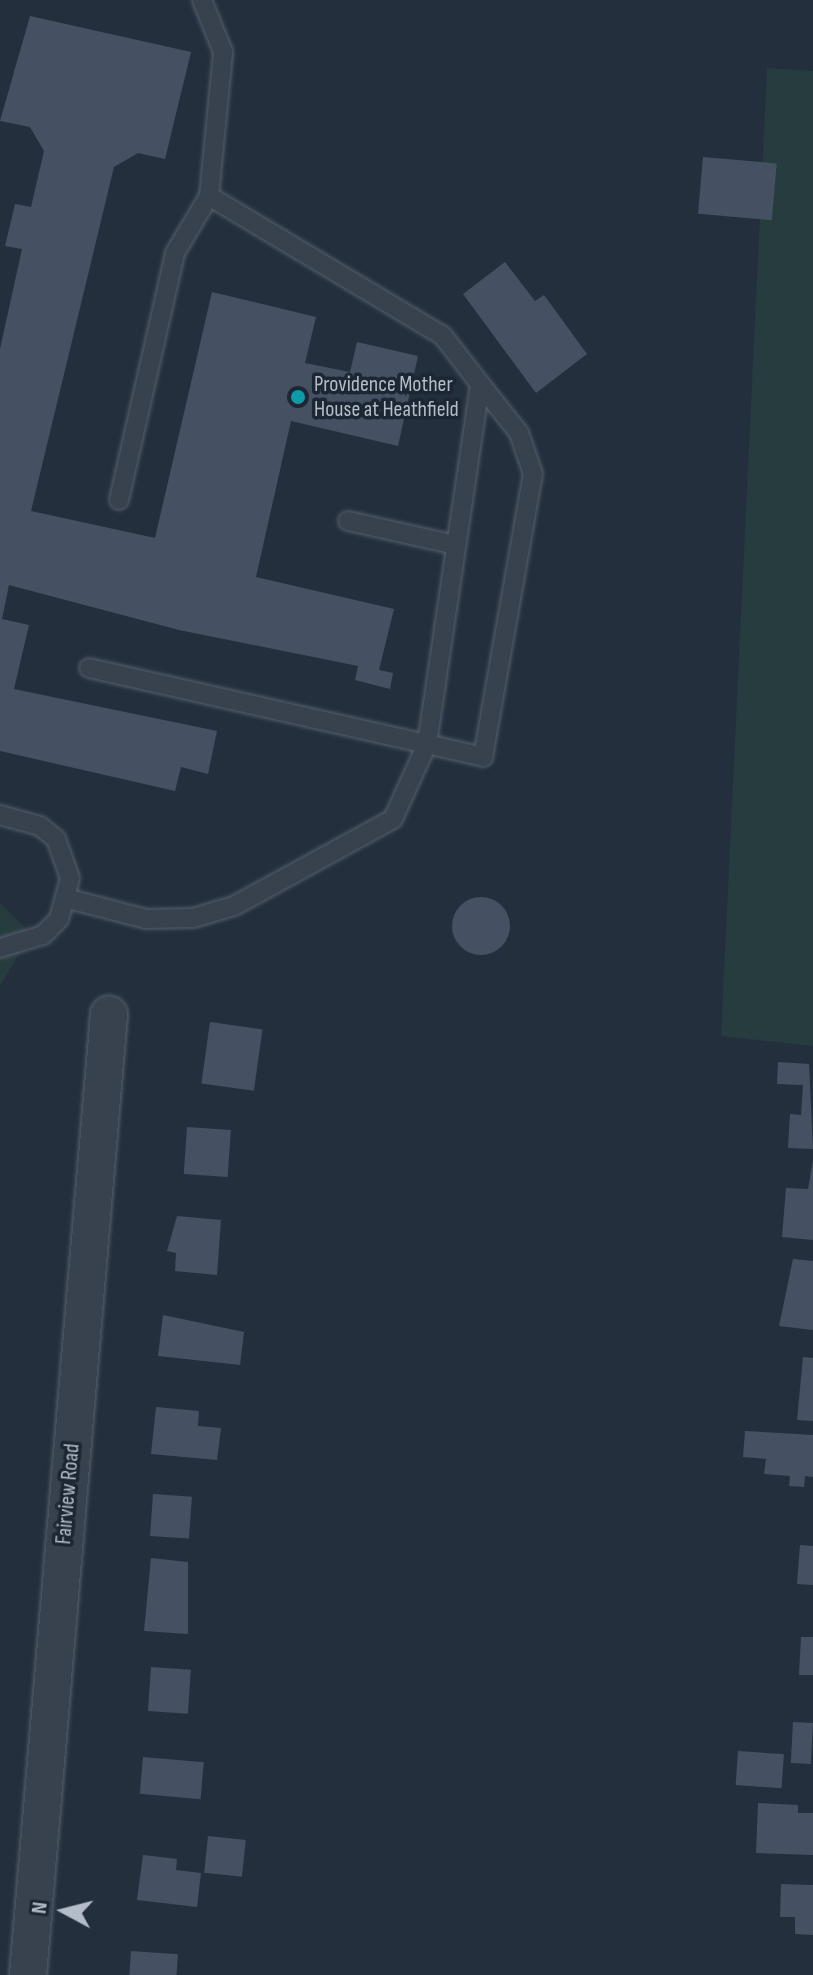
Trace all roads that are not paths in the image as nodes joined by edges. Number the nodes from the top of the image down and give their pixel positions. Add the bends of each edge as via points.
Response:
1 (202, 0) edge
2 (209, 196) junction
3 (480, 384) junction
4 (119, 500) dead end
5 (348, 521) dead end
6 (451, 544) junction
7 (89, 668) dead end
8 (427, 744) junction
9 (0, 815) edge
10 (65, 898) junction
11 (0, 948) edge
12 (109, 1014) dead end
13 (28, 1975) edge

1 - 2 lane via 223,52
2 - 3 lane via 443,336
2 - 4 lane via 175,253
3 - 6 lane
3 - 8 lane via 519,433 533,474 483,757
5 - 6 lane
6 - 8 lane
7 - 8 lane
8 - 10 lane via 393,819 234,906 193,918 146,919
9 - 10 lane via 40,826 56,839 70,878
10 - 11 lane via 59,919 43,935
12 - 13 street, Fairview Road

